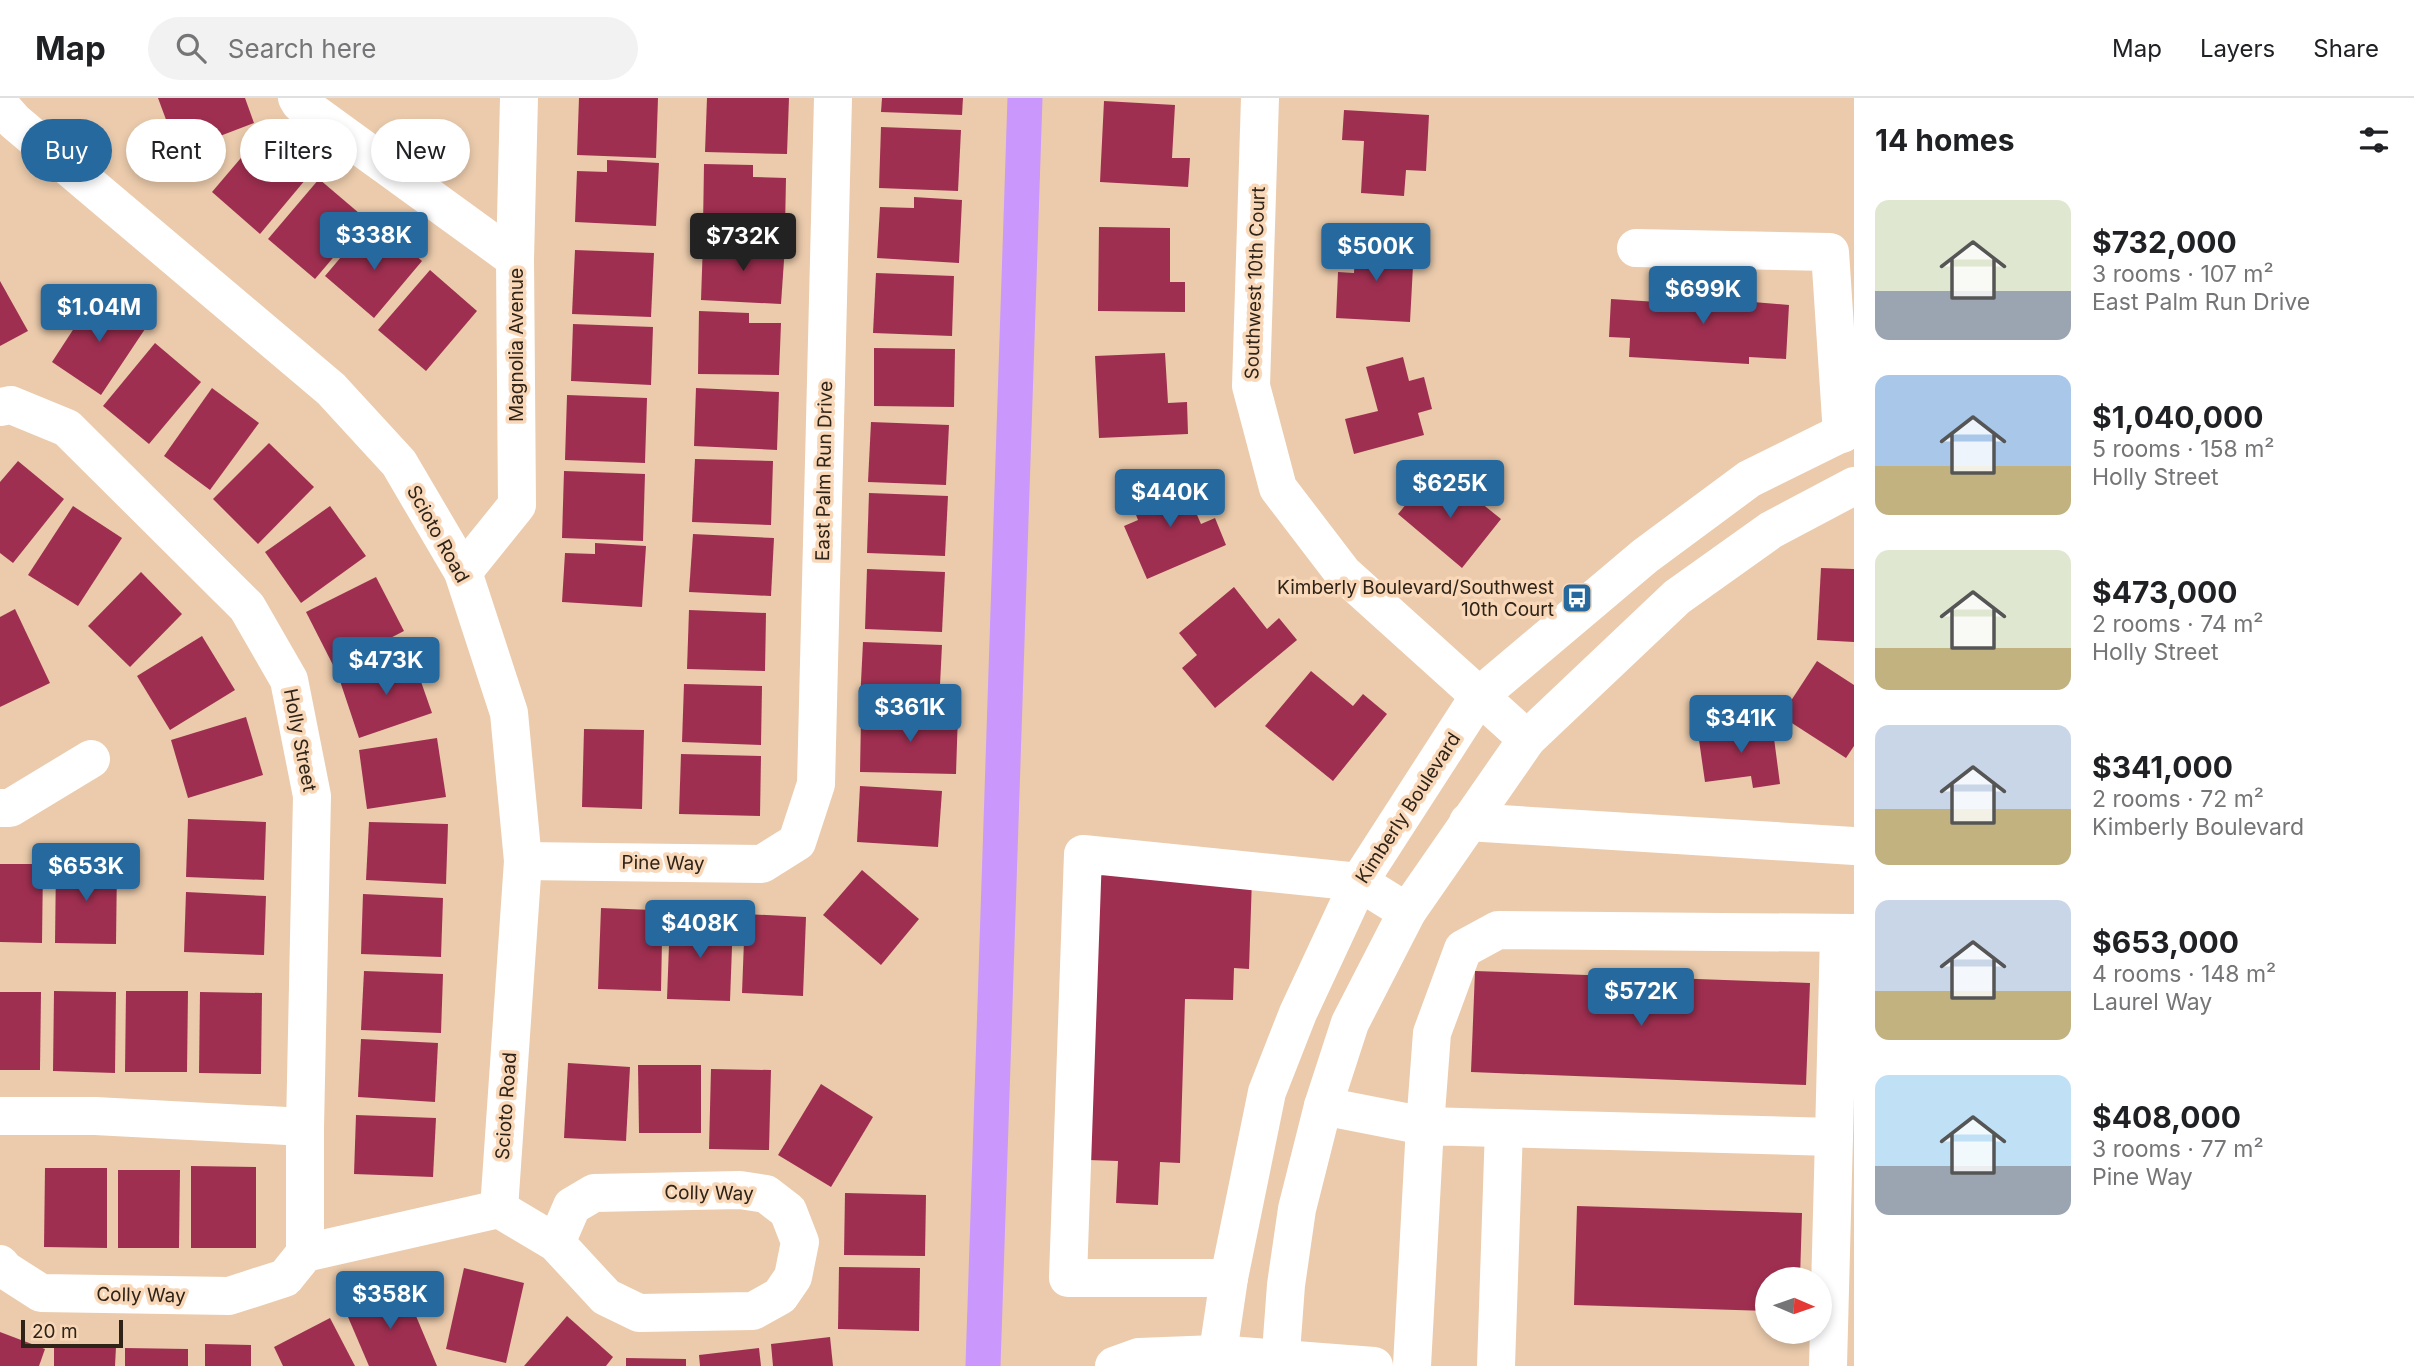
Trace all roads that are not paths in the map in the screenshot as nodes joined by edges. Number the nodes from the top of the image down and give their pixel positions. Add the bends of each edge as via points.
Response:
1 (297, 98) edge
2 (519, 98) edge
3 (833, 98) edge
4 (1260, 98) edge
5 (4, 109) edge
6 (1636, 248) dead end
7 (515, 258) junction
8 (0, 407) edge
9 (1848, 431) edge
10 (1854, 486) edge
11 (1672, 536) junction
12 (463, 572) junction
13 (1702, 579) junction
14 (1479, 696) junction
15 (1527, 739) junction
16 (91, 760) dead end
17 (0, 808) edge
18 (1468, 822) junction
19 (797, 842) joint
20 (1854, 846) edge
21 (523, 861) junction
22 (1359, 882) junction
23 (1407, 912) junction
24 (1847, 933) edge
25 (1323, 1105) junction
26 (0, 1116) edge
27 (1425, 1126) junction
28 (305, 1127) junction
29 (1504, 1128) junction
30 (1834, 1137) junction
31 (499, 1209) junction
32 (556, 1243) junction
33 (305, 1253) junction
34 (0, 1264) edge
35 (1229, 1278) junction
36 (1216, 1360) edge
37 (1280, 1363) edge
38 (1114, 1366) edge
39 (1374, 1366) edge
40 (1412, 1366) edge
41 (1496, 1366) edge
42 (1828, 1366) edge

1 - 7 street
2 - 7 street, Magnolia Avenue
3 - 19 street, East Palm Run Drive via 816,784
4 - 14 street, Southwest 10th Court via 1251,386 1278,488 1343,573
5 - 12 street, Scioto Road via 331,389 399,463
6 - 9 street via 1830,252
7 - 12 street, Magnolia Avenue via 517,505
8 - 28 street, Holly Street via 11,405 67,428 247,607 289,680 312,796
9 - 11 street, Kimberly Boulevard via 1749,479
10 - 13 street via 1771,530
11 - 13 street
11 - 14 street, Kimberly Boulevard
12 - 21 street, Scioto Road via 509,713
13 - 15 street via 1677,597
14 - 15 street, Southwest 10th Court
14 - 22 street, Kimberly Boulevard
15 - 18 street
16 - 17 street via 10,808
18 - 20 street
18 - 23 street
19 - 21 street, Pine Way via 762,864
21 - 31 street, Scioto Road
22 - 23 street
22 - 35 street, Kimberly Boulevard via 1267,1092
22 - 35 street via 1083,854 1068,1278
23 - 25 street via 1350,1023
24 - 27 street via 1498,930 1463,949 1432,1033
24 - 30 street
25 - 27 street
25 - 37 street via 1297,1209
26 - 28 street
27 - 29 street
27 - 40 street
28 - 33 street, Holly Street
29 - 30 street
29 - 41 street
30 - 42 street
31 - 32 street, Colly Way
31 - 33 street
32 - 32 street, Colly Way via 606,1297 639,1313 753,1311 780,1296 793,1277 800,1242 788,1211 766,1194 740,1190 594,1193 572,1206
33 - 34 street, Colly Way via 285,1278 229,1296 41,1293
35 - 36 street, Kimberly Boulevard
36 - 37 street
36 - 38 street via 1139,1357
37 - 39 street

